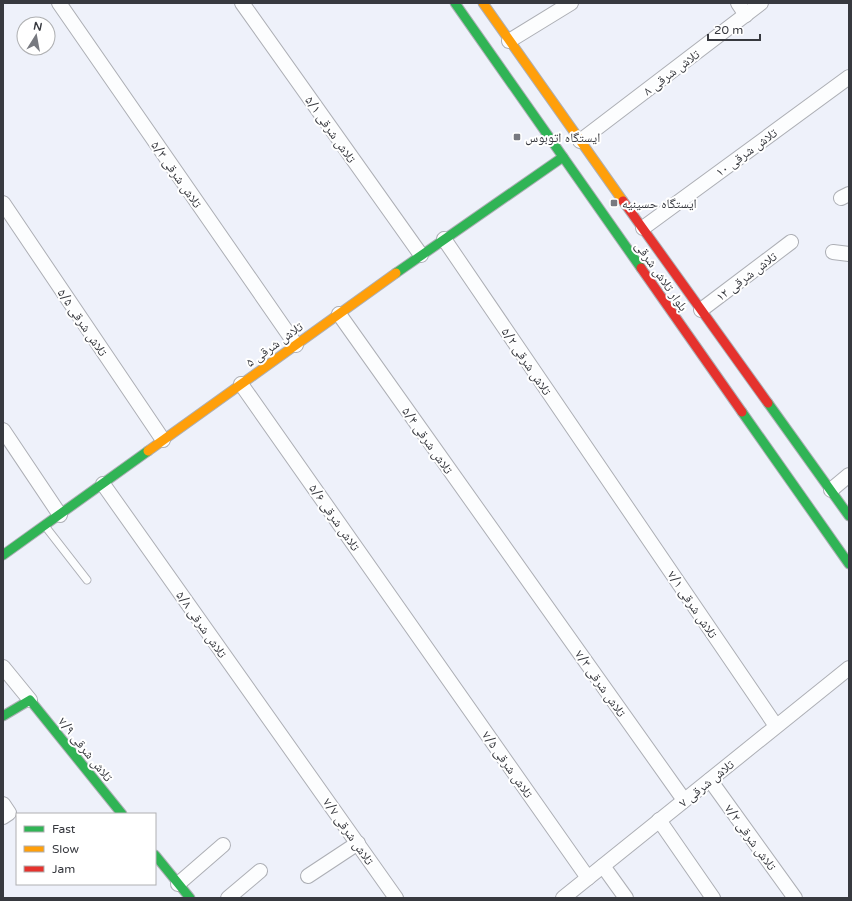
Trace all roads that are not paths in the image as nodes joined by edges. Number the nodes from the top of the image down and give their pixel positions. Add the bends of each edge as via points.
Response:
1 (59, 3) edge
2 (242, 3) edge
3 (455, 3) edge
4 (483, 3) edge
5 (571, 3) edge
6 (738, 3) edge
7 (761, 3) edge
8 (746, 15) junction
9 (499, 48) junction
10 (849, 77) edge
11 (580, 141) junction
12 (563, 157) junction
13 (3, 203) edge
14 (643, 228) junction
15 (444, 239) junction
16 (791, 242) dead end
17 (833, 252) dead end
18 (849, 254) edge
19 (421, 255) junction
20 (701, 310) junction
21 (339, 314) junction
22 (296, 345) junction
23 (241, 384) junction
24 (3, 430) edge
25 (163, 440) junction
26 (849, 475) edge
27 (610, 482) joint
28 (103, 484) junction
29 (831, 490) junction
30 (60, 515) junction
31 (849, 516) edge
32 (44, 526) junction
33 (3, 555) edge
34 (849, 564) edge
35 (518, 566) joint
36 (87, 580) dead end
37 (428, 650) joint
38 (3, 667) edge
39 (849, 668) edge
40 (30, 700) junction
41 (3, 716) edge
42 (776, 726) junction
43 (302, 765) joint
44 (710, 780) junction
45 (684, 800) junction
46 (3, 804) edge
47 (121, 813) edge
48 (3, 817) edge
49 (659, 820) junction
50 (358, 843) junction
51 (222, 845) dead end
52 (156, 856) edge
53 (602, 866) junction
54 (260, 871) dead end
55 (308, 876) dead end
56 (588, 878) junction
57 (178, 884) junction
58 (794, 896) edge
59 (190, 898) edge
60 (228, 898) edge
61 (396, 898) edge
62 (563, 898) edge
63 (626, 898) edge
64 (713, 898) edge

1 - 22 street, ۵/۳ تلاش شرقی
2 - 19 street, ۵/۱ تلاش شرقی
3 - 9 main road, بلوار تلاش شرقی
4 - 9 main road, بلوار تلاش شرقی
5 - 9 street
6 - 8 street
7 - 8 street, ۸ تلاش شرقی
8 - 11 street, ۸ تلاش شرقی
9 - 11 main road, بلوار تلاش شرقی
9 - 12 main road, بلوار تلاش شرقی
10 - 14 street, تلاش شرقی ۱۰
11 - 14 main road, بلوار تلاش شرقی
12 - 15 main road, ۵ تلاش شرقی
12 - 34 main road, بلوار تلاش شرقی
13 - 25 street, ۵/۵ تلاش شرقی
14 - 20 main road, بلوار تلاش شرقی
15 - 19 main road, ۵ تلاش شرقی
15 - 27 street, ۵/۲ تلاش شرقی
16 - 20 street, تلاش شرقی ۱۲
17 - 18 street
19 - 21 main road, ۵ تلاش شرقی
20 - 29 main road, بلوار تلاش شرقی
21 - 22 main road, ۵ تلاش شرقی
21 - 35 street, ۵/۴ تلاش شرقی
22 - 23 main road, ۵ تلاش شرقی
23 - 25 main road, ۵ تلاش شرقی
23 - 37 street, ۵/۶ تلاش شرقی
24 - 30 street
25 - 28 main road, ۵ تلاش شرقی
26 - 29 street
27 - 42 street, ۷/۱ تلاش شرقی
28 - 30 main road, ۵ تلاش شرقی
28 - 43 street, ۵/۸ تلاش شرقی
29 - 31 main road, بلوار تلاش شرقی
30 - 32 main road, ۵ تلاش شرقی
32 - 33 main road, ۵ تلاش شرقی
32 - 36 lane
35 - 45 street, ۷/۳ تلاش شرقی
37 - 56 street, ۷/۵ تلاش شرقی
38 - 40 street
39 - 42 street, ۷ تلاش شرقی
40 - 41 main road
40 - 47 main road, ۷/۹ تلاش شرقی
42 - 44 street, ۷ تلاش شرقی
43 - 50 street, ۷/۷ تلاش شرقی
44 - 45 street, ۷ تلاش شرقی
44 - 58 street, ۷/۲ تلاش شرقی
45 - 49 street, ۷ تلاش شرقی
46 - 48 street via 9,812
49 - 53 street, ۷ تلاش شرقی
49 - 64 street
50 - 55 street
50 - 61 street, ۷/۷ تلاش شرقی
51 - 57 street
52 - 57 main road
53 - 56 street, ۷ تلاش شرقی
53 - 63 street
54 - 60 street
56 - 62 street, ۷ تلاش شرقی
57 - 59 main road

